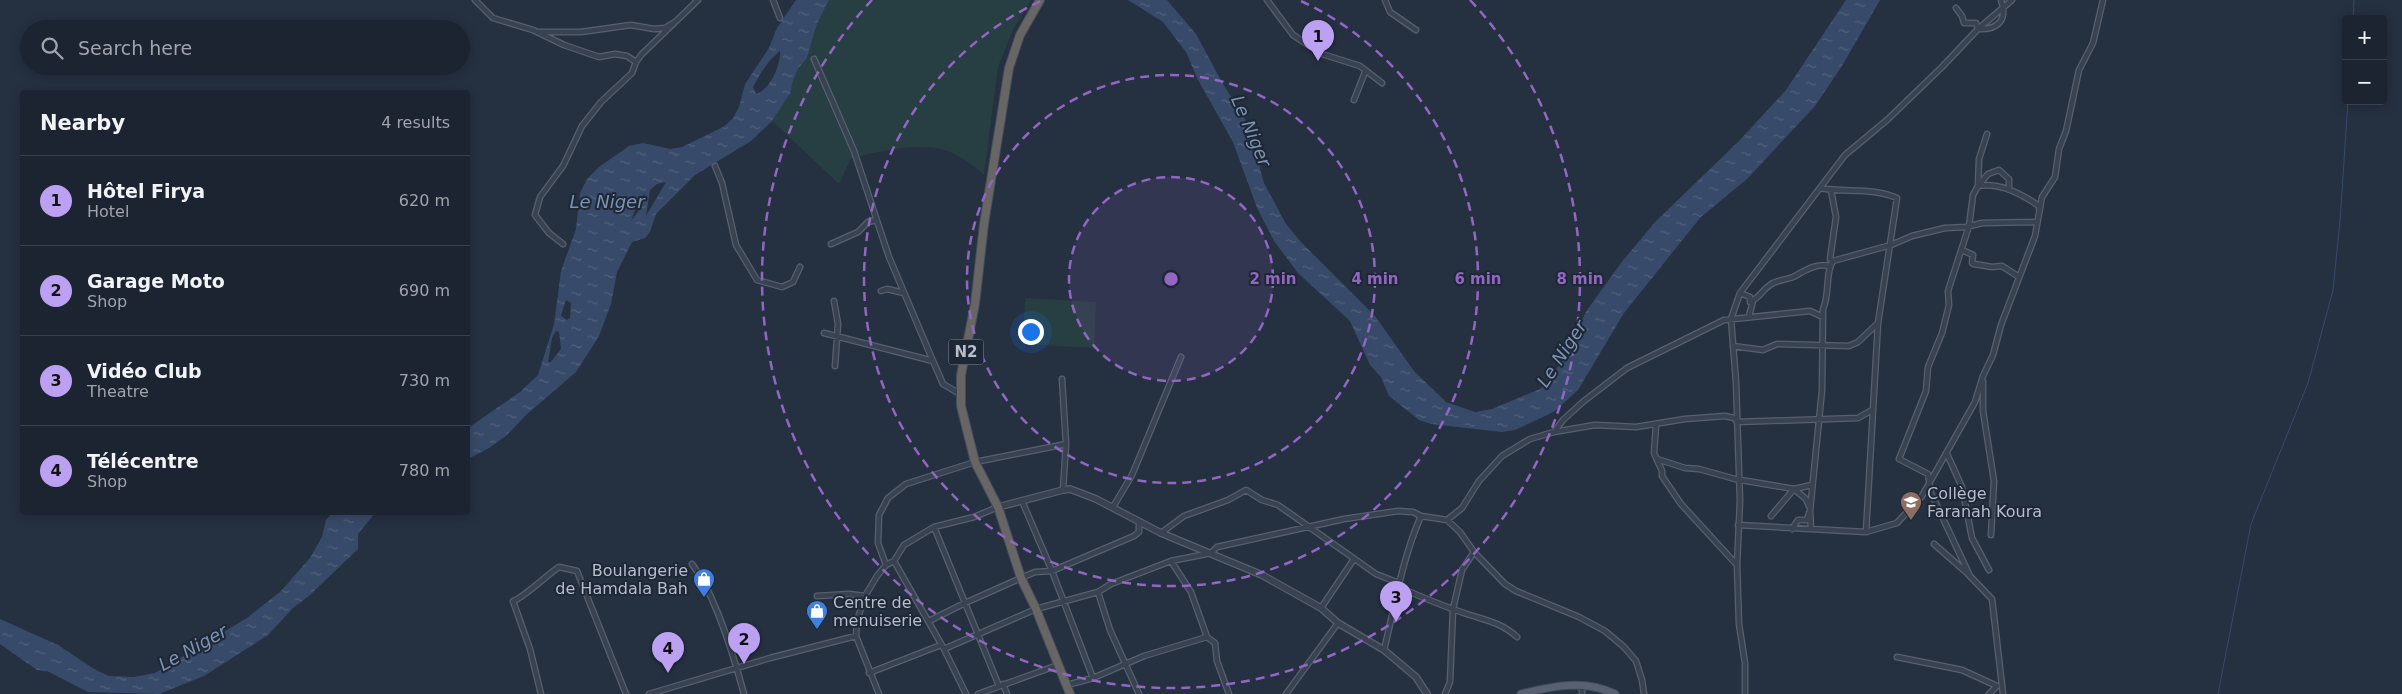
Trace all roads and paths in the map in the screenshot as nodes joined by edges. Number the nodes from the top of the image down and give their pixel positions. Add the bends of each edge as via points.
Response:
1 (475, 0) edge
2 (698, 0) edge
3 (773, 0) edge
4 (1040, 0) edge
5 (1268, 0) edge
6 (1385, 0) edge
7 (2001, 0) edge
8 (2012, 0) edge
9 (2104, 0) edge
10 (1956, 8) dead end
11 (2003, 8) junction
12 (780, 18) dead end
13 (676, 22) junction
14 (1978, 29) junction
15 (1416, 30) dead end
16 (537, 32) junction
17 (814, 59) dead end
18 (636, 62) junction
19 (1365, 72) junction
20 (1382, 83) dead end
21 (1354, 100) dead end
22 (1987, 134) dead end
23 (715, 166) dead end
24 (1978, 186) junction
25 (1820, 188) junction
26 (2009, 189) junction
27 (1831, 190) junction
28 (2039, 210) junction
29 (876, 220) junction
30 (2036, 222) junction
31 (1969, 226) junction
32 (564, 244) dead end
33 (831, 244) dead end
34 (1891, 245) junction
35 (1962, 250) junction
36 (1833, 261) junction
37 (1830, 266) junction
38 (800, 267) dead end
39 (2019, 277) junction
40 (881, 290) dead end
41 (904, 293) junction
42 (1740, 293) junction
43 (834, 301) dead end
44 (1752, 301) junction
45 (1749, 316) junction
46 (1823, 317) junction
47 (1731, 319) junction
48 (1878, 323) junction
49 (824, 333) dead end
50 (837, 337) junction
51 (1733, 346) junction
52 (1823, 346) junction
53 (1181, 357) dead end
54 (933, 360) junction
55 (835, 366) dead end
56 (1983, 376) junction
57 (1062, 379) dead end
58 (960, 394) junction
59 (1872, 410) junction
60 (1818, 420) junction
61 (1737, 422) junction
62 (1656, 425) junction
63 (1554, 432) junction
64 (1066, 444) junction
65 (1946, 454) junction
66 (1657, 459) junction
67 (975, 462) junction
68 (1739, 479) junction
69 (1929, 483) junction
70 (1812, 485) junction
71 (1794, 489) junction
72 (1062, 490) junction
73 (1022, 500) junction
74 (998, 507) junction
75 (1112, 507) junction
76 (1810, 510) junction
77 (1421, 516) junction
78 (1771, 516) dead end
79 (1447, 520) junction
80 (1139, 522) junction
81 (1738, 525) junction
82 (934, 527) junction
83 (1307, 528) junction
84 (1792, 529) junction
85 (1811, 529) junction
86 (1866, 532) junction
87 (1161, 533) junction
88 (1991, 534) dead end
89 (1934, 544) dead end
90 (1474, 552) junction
91 (1211, 553) junction
92 (1354, 559) junction
93 (894, 561) junction
94 (1171, 561) junction
95 (692, 564) dead end
96 (886, 565) junction
97 (1737, 565) junction
98 (1989, 570) dead end
99 (1052, 571) junction
100 (1970, 576) junction
101 (1021, 578) junction
102 (1399, 585) junction
103 (1098, 592) junction
104 (817, 596) dead end
105 (865, 596) junction
106 (1064, 601) junction
107 (965, 602) junction
108 (1321, 608) junction
109 (1453, 608) junction
110 (1036, 609) junction
111 (929, 621) junction
112 (1338, 623) junction
113 (977, 634) junction
114 (856, 636) junction
115 (1207, 637) junction
116 (1517, 637) dead end
117 (943, 647) junction
118 (1384, 650) junction
119 (1897, 657) dead end
120 (1126, 664) junction
121 (1058, 665) junction
122 (737, 667) junction
123 (869, 673) junction
124 (1092, 678) junction
125 (1001, 685) junction
126 (1067, 685) junction
127 (1582, 685) junction
128 (1997, 686) junction
129 (540, 694) edge
130 (626, 694) edge
131 (649, 694) edge
132 (744, 694) edge
133 (879, 694) edge
134 (966, 694) edge
135 (978, 694) edge
136 (1007, 694) edge
137 (1070, 694) edge
138 (1139, 694) edge
139 (1229, 694) edge
140 (1286, 694) edge
141 (1427, 694) edge
142 (1445, 694) edge
143 (1521, 694) edge
144 (1582, 694) edge
145 (1615, 694) edge
146 (1644, 694) edge
147 (1744, 694) edge
148 (1989, 694) edge
149 (1993, 694) edge
150 (2003, 694) edge

1 - 16 street via 493,18
2 - 13 street
3 - 12 street
4 - 58 highway, N2 via 1020,35 1009,68
5 - 19 street via 1293,35 1322,54 1360,66
6 - 15 street via 1390,12
7 - 11 street
8 - 11 street
9 - 28 street via 2092,43 2079,70 2055,177
10 - 14 street via 1964,23 1976,23
11 - 14 street
11 - 14 street via 2002,18 1996,27
13 - 16 street via 654,29 631,25 581,32
13 - 18 street
14 - 25 street via 1887,120 1845,155
16 - 18 street via 599,57 615,54
17 - 29 street via 854,151
18 - 32 street via 632,74 601,102 582,126 563,166 540,197 535,215 543,227
19 - 20 street
19 - 21 street
22 - 24 street via 1979,159
23 - 38 street via 722,182 736,245 757,280 782,287 793,282
24 - 26 street
24 - 26 street via 1988,174 1999,170 2009,179
24 - 31 street via 1973,195
25 - 27 street
25 - 42 street
26 - 28 street via 2039,206
27 - 34 street via 1871,192 1897,198
27 - 36 street via 1836,217 1830,256
28 - 30 street
29 - 33 street
29 - 41 street
30 - 31 street
30 - 39 street via 2035,236
31 - 34 street via 1912,236
31 - 35 street
34 - 36 street
34 - 48 street
35 - 39 street via 1974,255 1974,264 2002,266
35 - 69 street via 1948,291 1949,305 1940,342 1928,367 1926,391 1899,459 1928,474
36 - 37 street
37 - 44 street via 1808,268 1771,284
37 - 46 street
39 - 56 street
40 - 41 street
41 - 54 street
42 - 44 street
42 - 47 street
43 - 50 street via 838,314
44 - 45 street
45 - 46 street via 1810,311
45 - 47 street
46 - 52 street
47 - 51 street
47 - 63 street via 1627,368 1584,401
48 - 52 street via 1849,346
48 - 59 street
49 - 50 street
50 - 54 street
50 - 55 street
51 - 52 street via 1763,350 1777,344
51 - 61 street
52 - 60 street
53 - 75 street via 1132,475
54 - 58 street via 943,384
56 - 65 street via 1975,402
56 - 88 street via 1983,411 1994,481
57 - 64 street
58 - 67 highway, N2
59 - 60 street via 1858,418
59 - 86 street
60 - 61 street
60 - 70 street
61 - 62 street via 1725,416
61 - 68 street
62 - 63 street via 1595,426
62 - 66 street via 1654,453
63 - 79 street via 1530,438 1502,456 1462,508
64 - 67 street
64 - 72 street
65 - 69 street
65 - 98 street via 1965,498 1972,538
66 - 68 street
66 - 97 street via 1662,476 1679,502
67 - 74 highway, N2
67 - 96 street via 906,484 888,498 879,515 877,528 878,543
68 - 71 street
68 - 81 street
69 - 86 street via 1922,496 1897,523
69 - 100 street via 1946,528
70 - 71 street
70 - 76 street
71 - 76 street via 1806,499
71 - 78 street
72 - 73 street
72 - 75 street via 1070,490
73 - 74 street
73 - 99 street
74 - 82 street
74 - 101 highway, N2
75 - 80 street
76 - 84 street via 1807,520 1798,520
76 - 85 street
77 - 79 street
77 - 83 street via 1413,512 1385,512
77 - 102 street
79 - 90 street
80 - 87 street
80 - 99 street via 1139,532 1134,536
81 - 84 street
81 - 97 street
82 - 93 street via 904,545
82 - 107 street
83 - 87 street via 1278,505 1246,490 1184,516
83 - 91 street via 1218,547
83 - 92 street
84 - 85 street
85 - 86 street
87 - 91 street
89 - 100 street
90 - 109 street via 1462,570
90 - 146 street via 1516,591 1579,616 1624,647 1636,661
91 - 94 street
91 - 108 street via 1262,575
92 - 102 street
92 - 108 street
93 - 96 street
93 - 111 street
94 - 103 street
94 - 115 street via 1191,592
95 - 122 street via 703,579
96 - 105 street
97 - 147 street via 1739,624 1745,663
99 - 101 street via 1035,572
99 - 106 street
100 - 150 street via 1992,599
101 - 107 street
101 - 110 highway, N2
102 - 109 street
102 - 118 street
103 - 106 street
103 - 120 street via 1110,630
104 - 105 street
105 - 114 street
106 - 110 street
106 - 124 street
107 - 111 street
107 - 113 street
108 - 112 street
109 - 116 street via 1492,621
109 - 142 street via 1450,682
110 - 113 street
110 - 121 highway, N2
111 - 117 street
112 - 118 street
112 - 140 street
113 - 117 street
113 - 125 street
114 - 122 street
114 - 123 street
115 - 120 street
115 - 139 street via 1215,643 1216,661
117 - 123 street
117 - 134 street
118 - 141 street via 1416,678
119 - 128 street via 1962,670
120 - 124 street
120 - 138 street
121 - 125 street
121 - 126 highway, N2
122 - 131 street
122 - 132 street
123 - 133 street
124 - 126 street
125 - 135 street
125 - 136 street
126 - 137 highway, N2
127 - 143 main road
127 - 144 street
127 - 145 main road via 1596,686
128 - 148 street
128 - 149 street
129 - 130 street via 530,648 513,601 559,567 577,571

